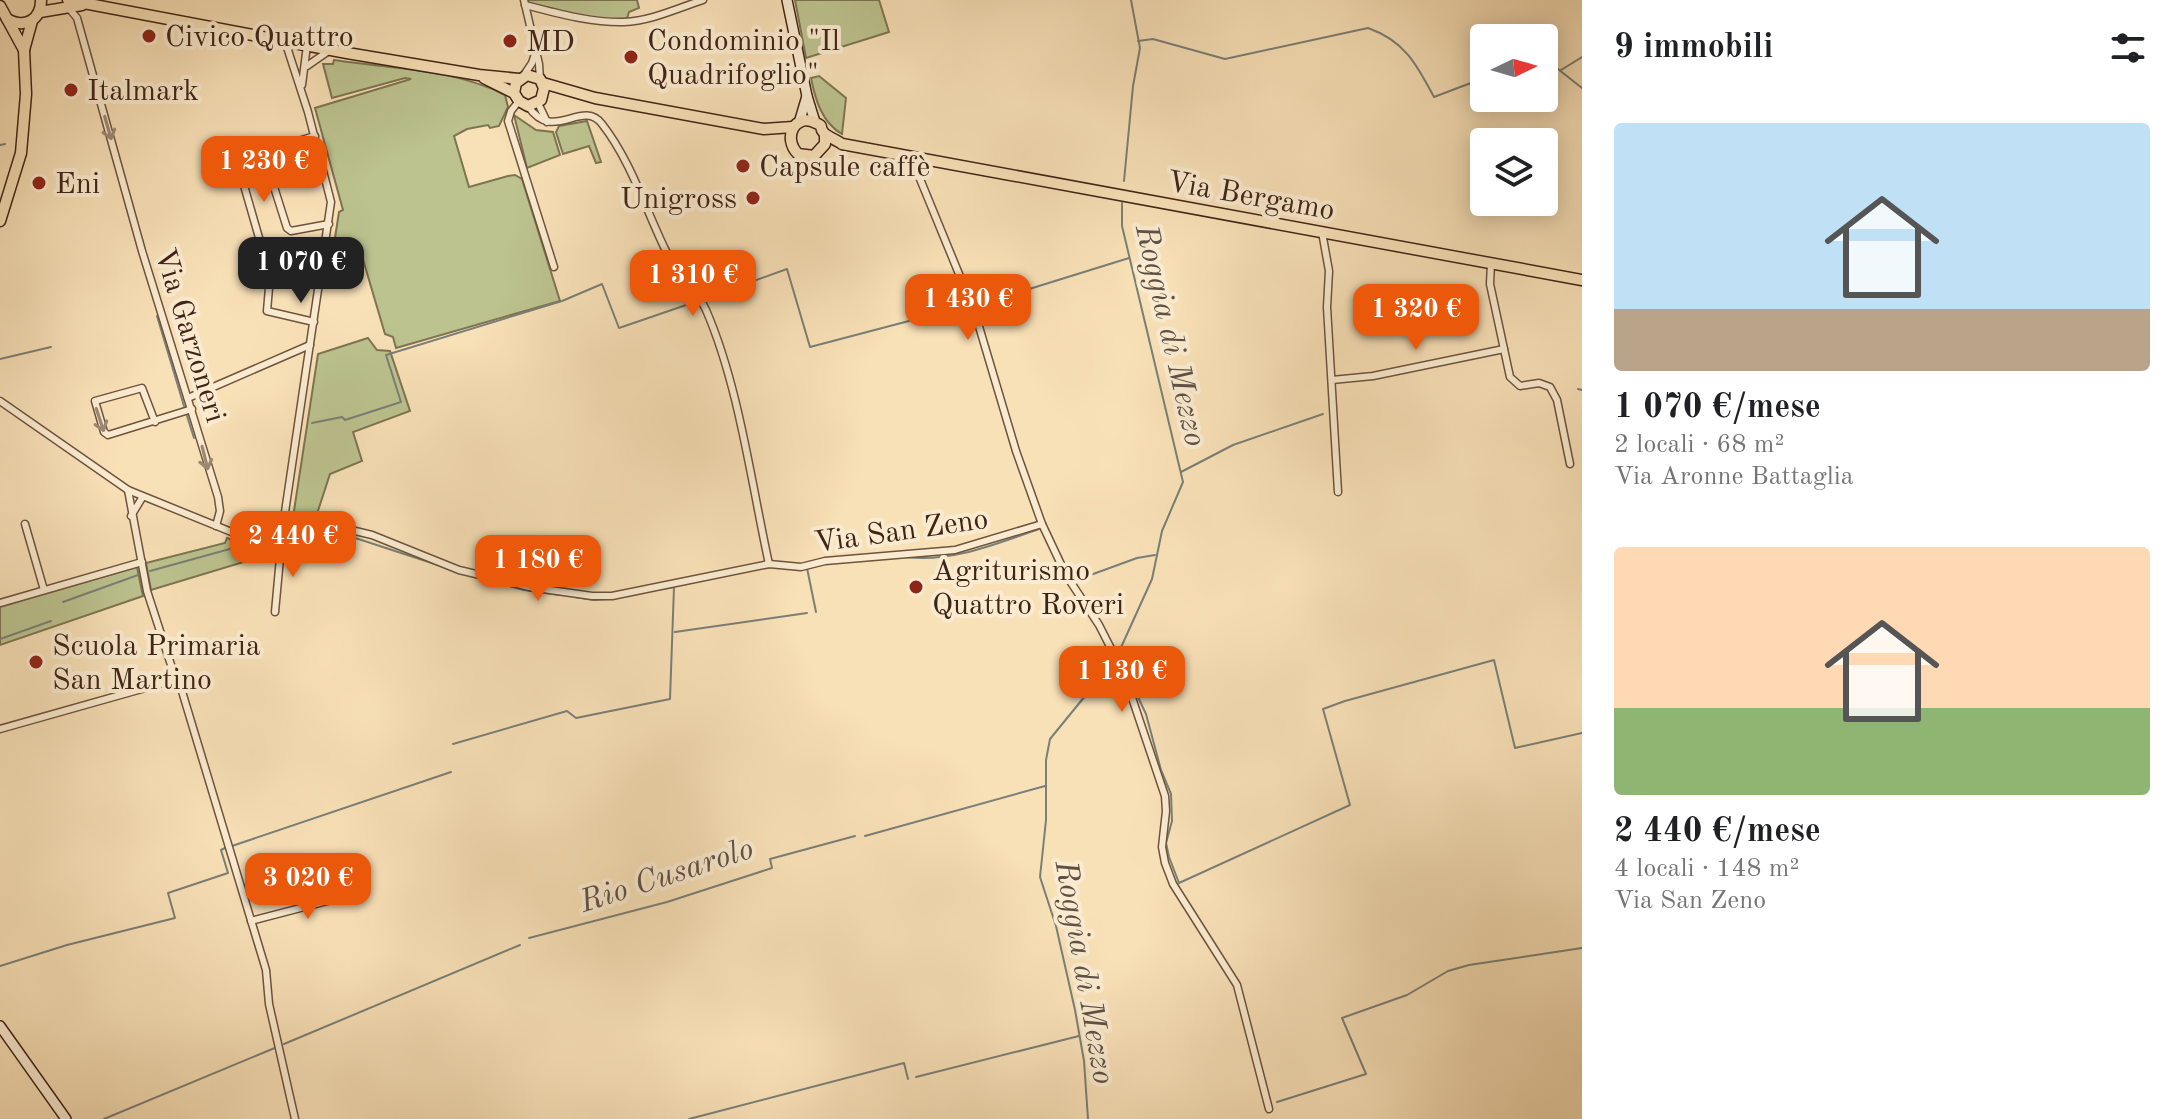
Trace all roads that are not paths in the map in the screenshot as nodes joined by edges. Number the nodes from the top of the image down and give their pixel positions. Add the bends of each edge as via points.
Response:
1 (41, 0) edge
2 (703, 0) edge
3 (787, 0) edge
4 (524, 3) edge
5 (68, 4) edge
6 (87, 5) junction
7 (2, 12) edge
8 (36, 16) junction
9 (77, 18) junction
10 (285, 41) junction
11 (307, 45) junction
12 (24, 50) junction
13 (331, 50) junction
14 (535, 54) junction
15 (294, 63) junction
16 (304, 69) junction
17 (479, 75) junction
18 (521, 78) junction
19 (541, 81) junction
20 (303, 94) junction
21 (584, 96) junction
22 (807, 96) junction
23 (528, 100) junction
24 (547, 122) junction
25 (815, 122) junction
26 (794, 129) junction
27 (825, 134) junction
28 (315, 136) junction
29 (842, 144) junction
30 (822, 149) junction
31 (911, 157) junction
32 (322, 165) junction
33 (0, 221) edge
34 (329, 224) junction
35 (1322, 232) junction
36 (1491, 263) junction
37 (554, 267) dead end
38 (1582, 280) edge
39 (314, 322) junction
40 (310, 345) junction
41 (1504, 349) junction
42 (1332, 380) junction
43 (188, 398) junction
44 (0, 401) edge
45 (192, 409) junction
46 (155, 422) junction
47 (1570, 464) dead end
48 (128, 490) junction
49 (1338, 492) dead end
50 (142, 498) junction
51 (131, 516) junction
52 (284, 517) junction
53 (25, 524) dead end
54 (1042, 524) junction
55 (216, 526) junction
56 (285, 528) junction
57 (272, 537) junction
58 (252, 539) junction
59 (281, 539) junction
60 (274, 549) junction
61 (142, 562) junction
62 (769, 564) junction
63 (44, 590) junction
64 (0, 603) edge
65 (275, 612) dead end
66 (172, 676) junction
67 (0, 729) edge
68 (352, 890) dead end
69 (251, 921) junction
70 (0, 1026) edge
71 (1269, 1109) dead end
72 (66, 1119) edge
73 (295, 1119) edge

1 - 8 main road
2 - 4 street via 624,22
3 - 22 street
4 - 14 street
5 - 6 main road
5 - 8 main road
5 - 9 street, Via Garzoneri
6 - 9 street
6 - 10 main road
7 - 8 main road via 19,24
7 - 12 main road
8 - 12 main road
9 -> 43 street, Via Garzoneri
10 - 11 main road
10 - 15 street
11 - 13 main road
11 - 15 street
11 - 16 street
12 - 33 main road via 21,153
13 - 16 street
13 - 17 main road
14 - 18 street
14 - 19 street
15 - 20 street
16 - 20 street
17 - 18 main road
17 - 23 main road
18 - 19 main road via 532,75
18 - 23 main road
19 - 21 main road
19 - 23 main road
20 - 28 street
21 - 23 main road
21 - 26 main road via 764,129
22 - 25 street
22 - 26 street
23 - 24 street
23 - 24 street via 536,119
23 - 37 street via 511,111 508,121
24 - 62 street via 588,116 600,122 632,175 665,251 705,308 727,372
25 - 26 main road
25 - 27 main road, Via Bergamo
26 - 30 main road, Via Bergamo via 793,150 814,156
27 - 29 main road, Via Bergamo
27 - 30 main road
28 - 32 street
28 - 39 street via 239,161 270,276 267,311
29 - 30 main road, Via Bergamo
29 - 31 main road, Via Bergamo
31 - 35 main road, Via Bergamo
31 - 54 street via 975,313
32 - 34 street via 331,197
32 - 34 street via 281,178 274,187 291,231
34 - 39 street
35 - 36 main road, Via Bergamo
35 - 42 street via 1329,271
36 - 38 main road, Via Bergamo
36 - 41 street via 1490,284
39 - 40 street
40 - 43 street
40 - 52 street
41 - 42 street
41 - 47 street via 1512,381 1520,386 1545,384 1554,393
42 - 49 street
43 - 45 street, Via Garzoneri
44 - 48 street
45 - 46 street
45 -> 55 street, Via Garzoneri via 219,503
46 -> 46 street via 142,388 95,401 106,434
48 - 50 street
48 - 51 street
50 - 51 street
50 - 55 street
51 - 61 street
52 - 56 street
52 - 57 street
53 - 63 street
54 - 62 street, Via San Zeno via 929,554 801,567
54 - 71 street via 1124,674 1165,796 1165,863 1237,985
55 - 58 street
56 - 59 street
56 - 62 street, Via San Zeno via 351,530 459,570 592,596
57 - 58 street
57 - 59 street
57 - 60 street
58 - 60 street
59 - 60 street via 282,546
60 - 65 street via 280,558
61 - 63 street
61 - 66 street
63 - 64 street
66 - 67 street via 163,683
66 - 69 street via 181,688
68 - 69 street
69 - 73 street via 266,970
70 - 72 street

